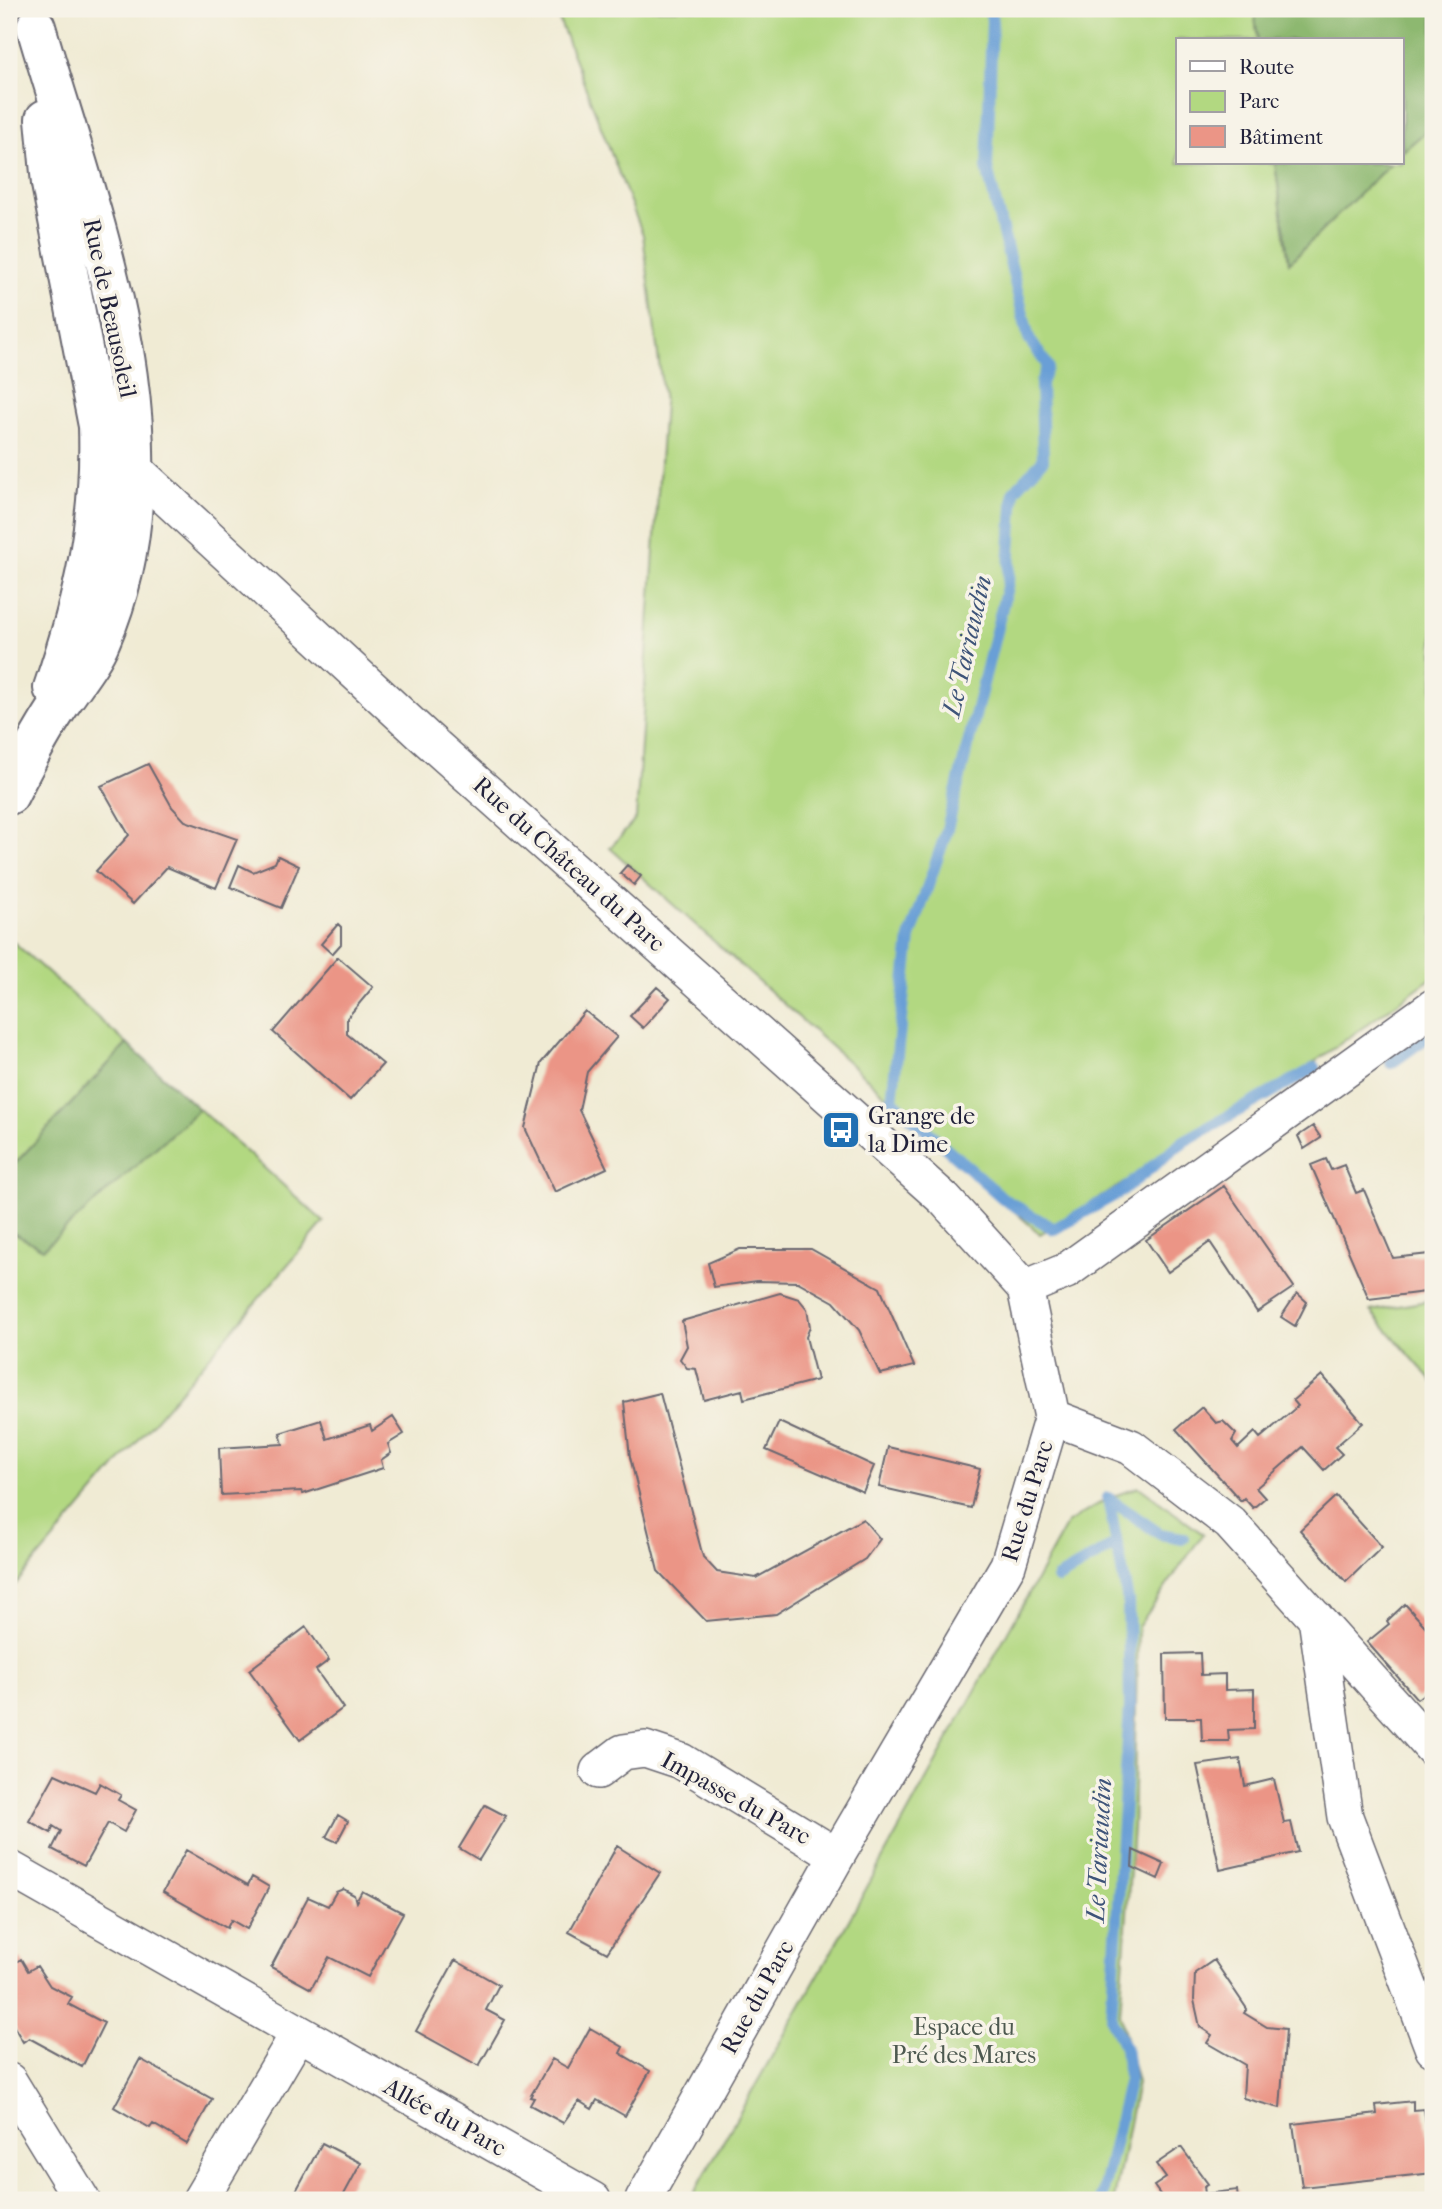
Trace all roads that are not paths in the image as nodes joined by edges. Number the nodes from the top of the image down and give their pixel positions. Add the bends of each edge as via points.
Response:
1 (35, 18) edge
2 (99, 461) junction
3 (136, 470) junction
4 (36, 741) junction
5 (9, 795) edge
6 (1433, 1007) edge
7 (1025, 1289) junction
8 (1052, 1417) junction
9 (1316, 1618) junction
10 (1433, 1749) edge
11 (598, 1771) dead end
12 (837, 1856) junction
13 (9, 1868) edge
14 (298, 2034) junction
15 (1433, 2049) edge
16 (9, 2081) edge
17 (82, 2200) edge
18 (200, 2200) edge
19 (593, 2200) edge
20 (643, 2200) edge

1 - 2 street, Rue de Beausoleil via 51,184 95,414
1 - 3 street, Rue de Beausoleil via 103,257 126,364
2 - 3 street, Rue du Château du Parc
2 - 4 street, Rue de Beausoleil via 95,532 75,624
3 - 4 street, Rue de Beausoleil via 126,563 101,642
3 - 7 street, Rue du Château du Parc via 425,737 944,1199
4 - 5 street, Rue de Beausoleil
6 - 7 street via 1066,1271
7 - 8 street, Rue du Parc
8 - 9 street via 1132,1447 1230,1523
8 - 12 street, Rue du Parc via 1008,1565
9 - 10 street
9 - 15 street via 1345,1817
11 - 12 street, Impasse du Parc via 623,1752 645,1749 681,1761
12 - 20 street, Rue du Parc
13 - 14 street, Allée du Parc
14 - 18 street
14 - 19 street, Allée du Parc
16 - 17 street

